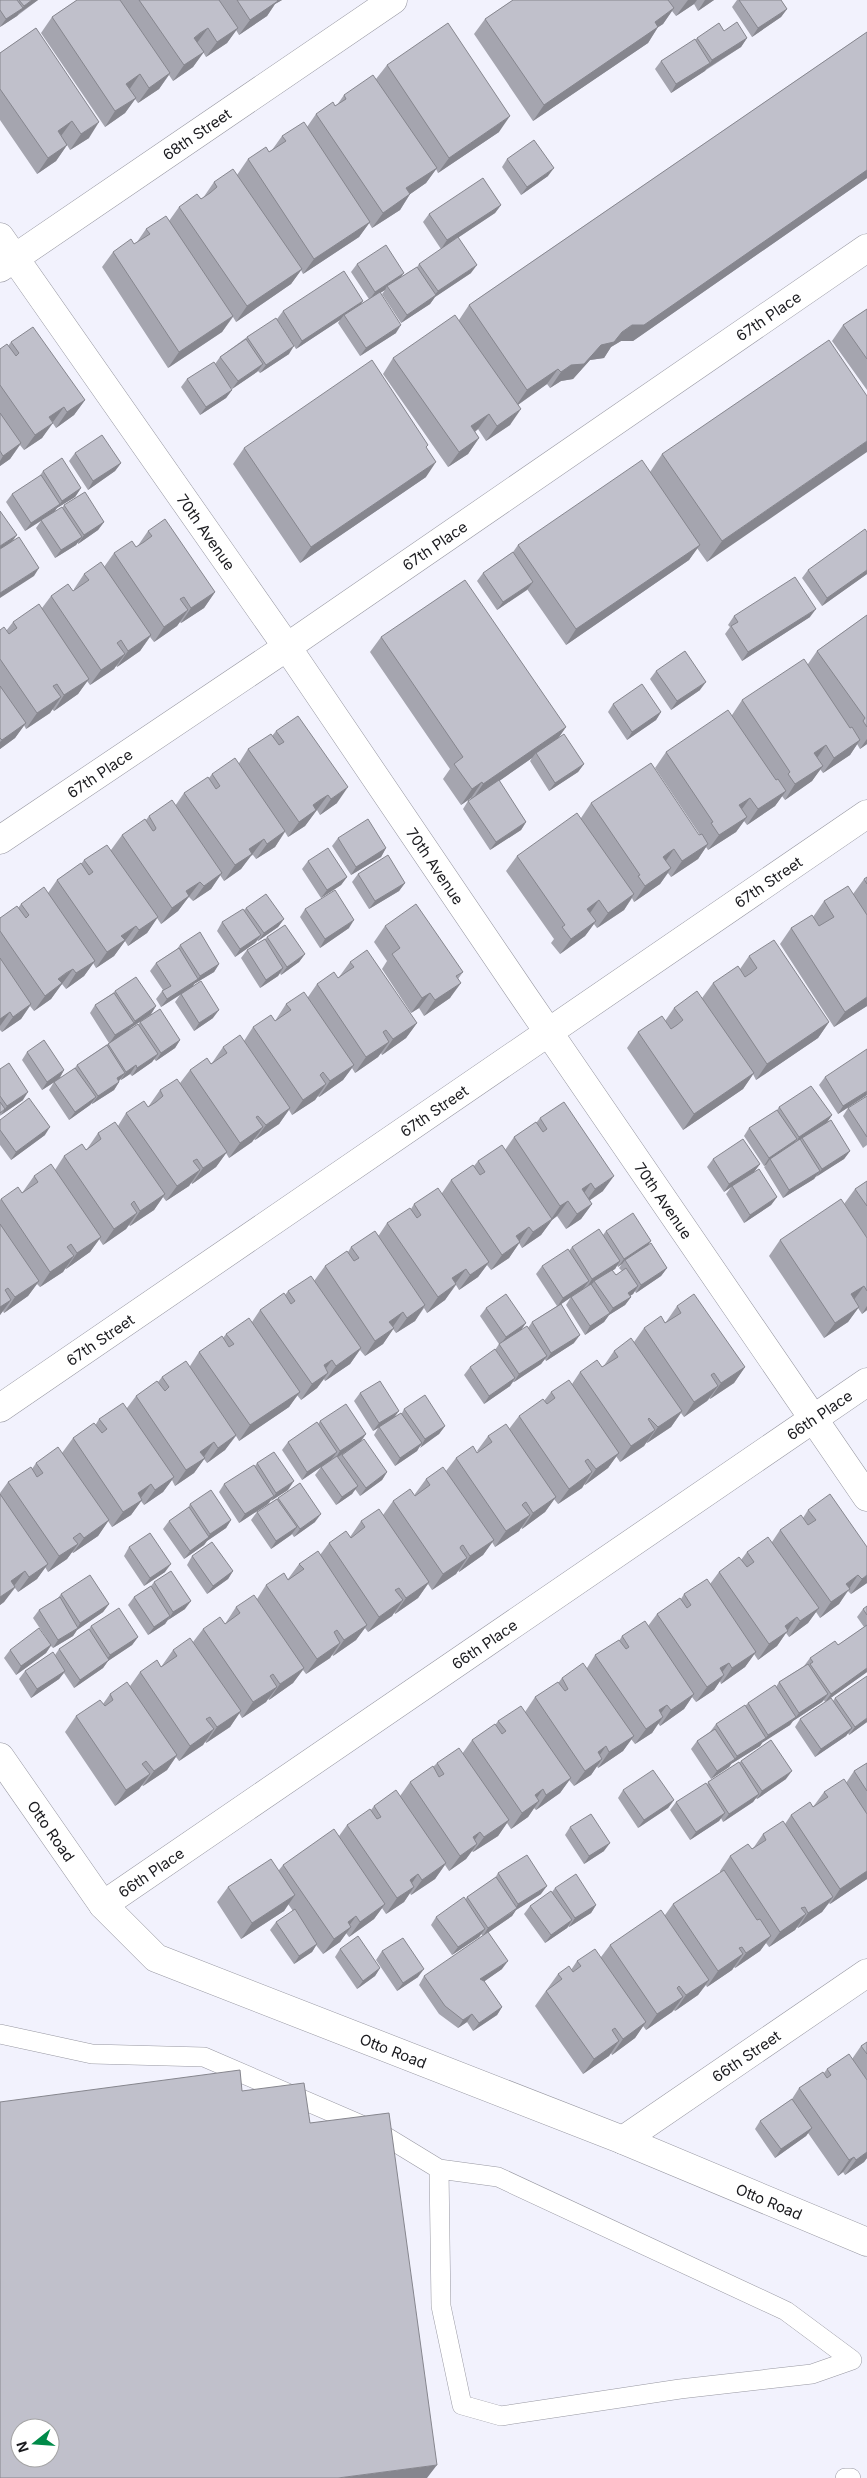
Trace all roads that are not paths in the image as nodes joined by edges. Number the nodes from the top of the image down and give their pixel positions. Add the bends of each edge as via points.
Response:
1 (393, 0) edge
2 (867, 248) edge
3 (5, 254) edge
4 (287, 647) junction
5 (867, 814) edge
6 (0, 840) edge
7 (547, 1031) junction
8 (867, 1382) edge
9 (0, 1408) edge
10 (812, 1420) junction
11 (867, 1497) edge
12 (0, 1757) edge
13 (103, 1905) junction
14 (867, 1972) edge
15 (0, 2034) edge
16 (624, 2140) junction
17 (439, 2169) junction
18 (867, 2242) edge
19 (845, 2478) edge
20 (851, 2478) edge

1 - 3 street, 68th Street
2 - 4 street, 67th Place
3 - 4 street, 70th Avenue
4 - 6 street, 67th Place
4 - 7 street, 70th Avenue
5 - 7 street, 67th Street
7 - 9 street, 67th Street
7 - 10 street, 70th Avenue
8 - 10 street, 66th Place
10 - 11 street, 70th Avenue
10 - 13 street, 66th Place
12 - 13 street, Otto Road
13 - 16 street, Otto Road via 156,1958
14 - 16 street, 66th Street
15 - 17 lane via 92,2054 204,2057 380,2133
16 - 18 street, Otto Road
17 - 17 lane via 441,2306 462,2405 501,2416 680,2389 812,2374 852,2360 786,2312 498,2177
19 - 20 lane

